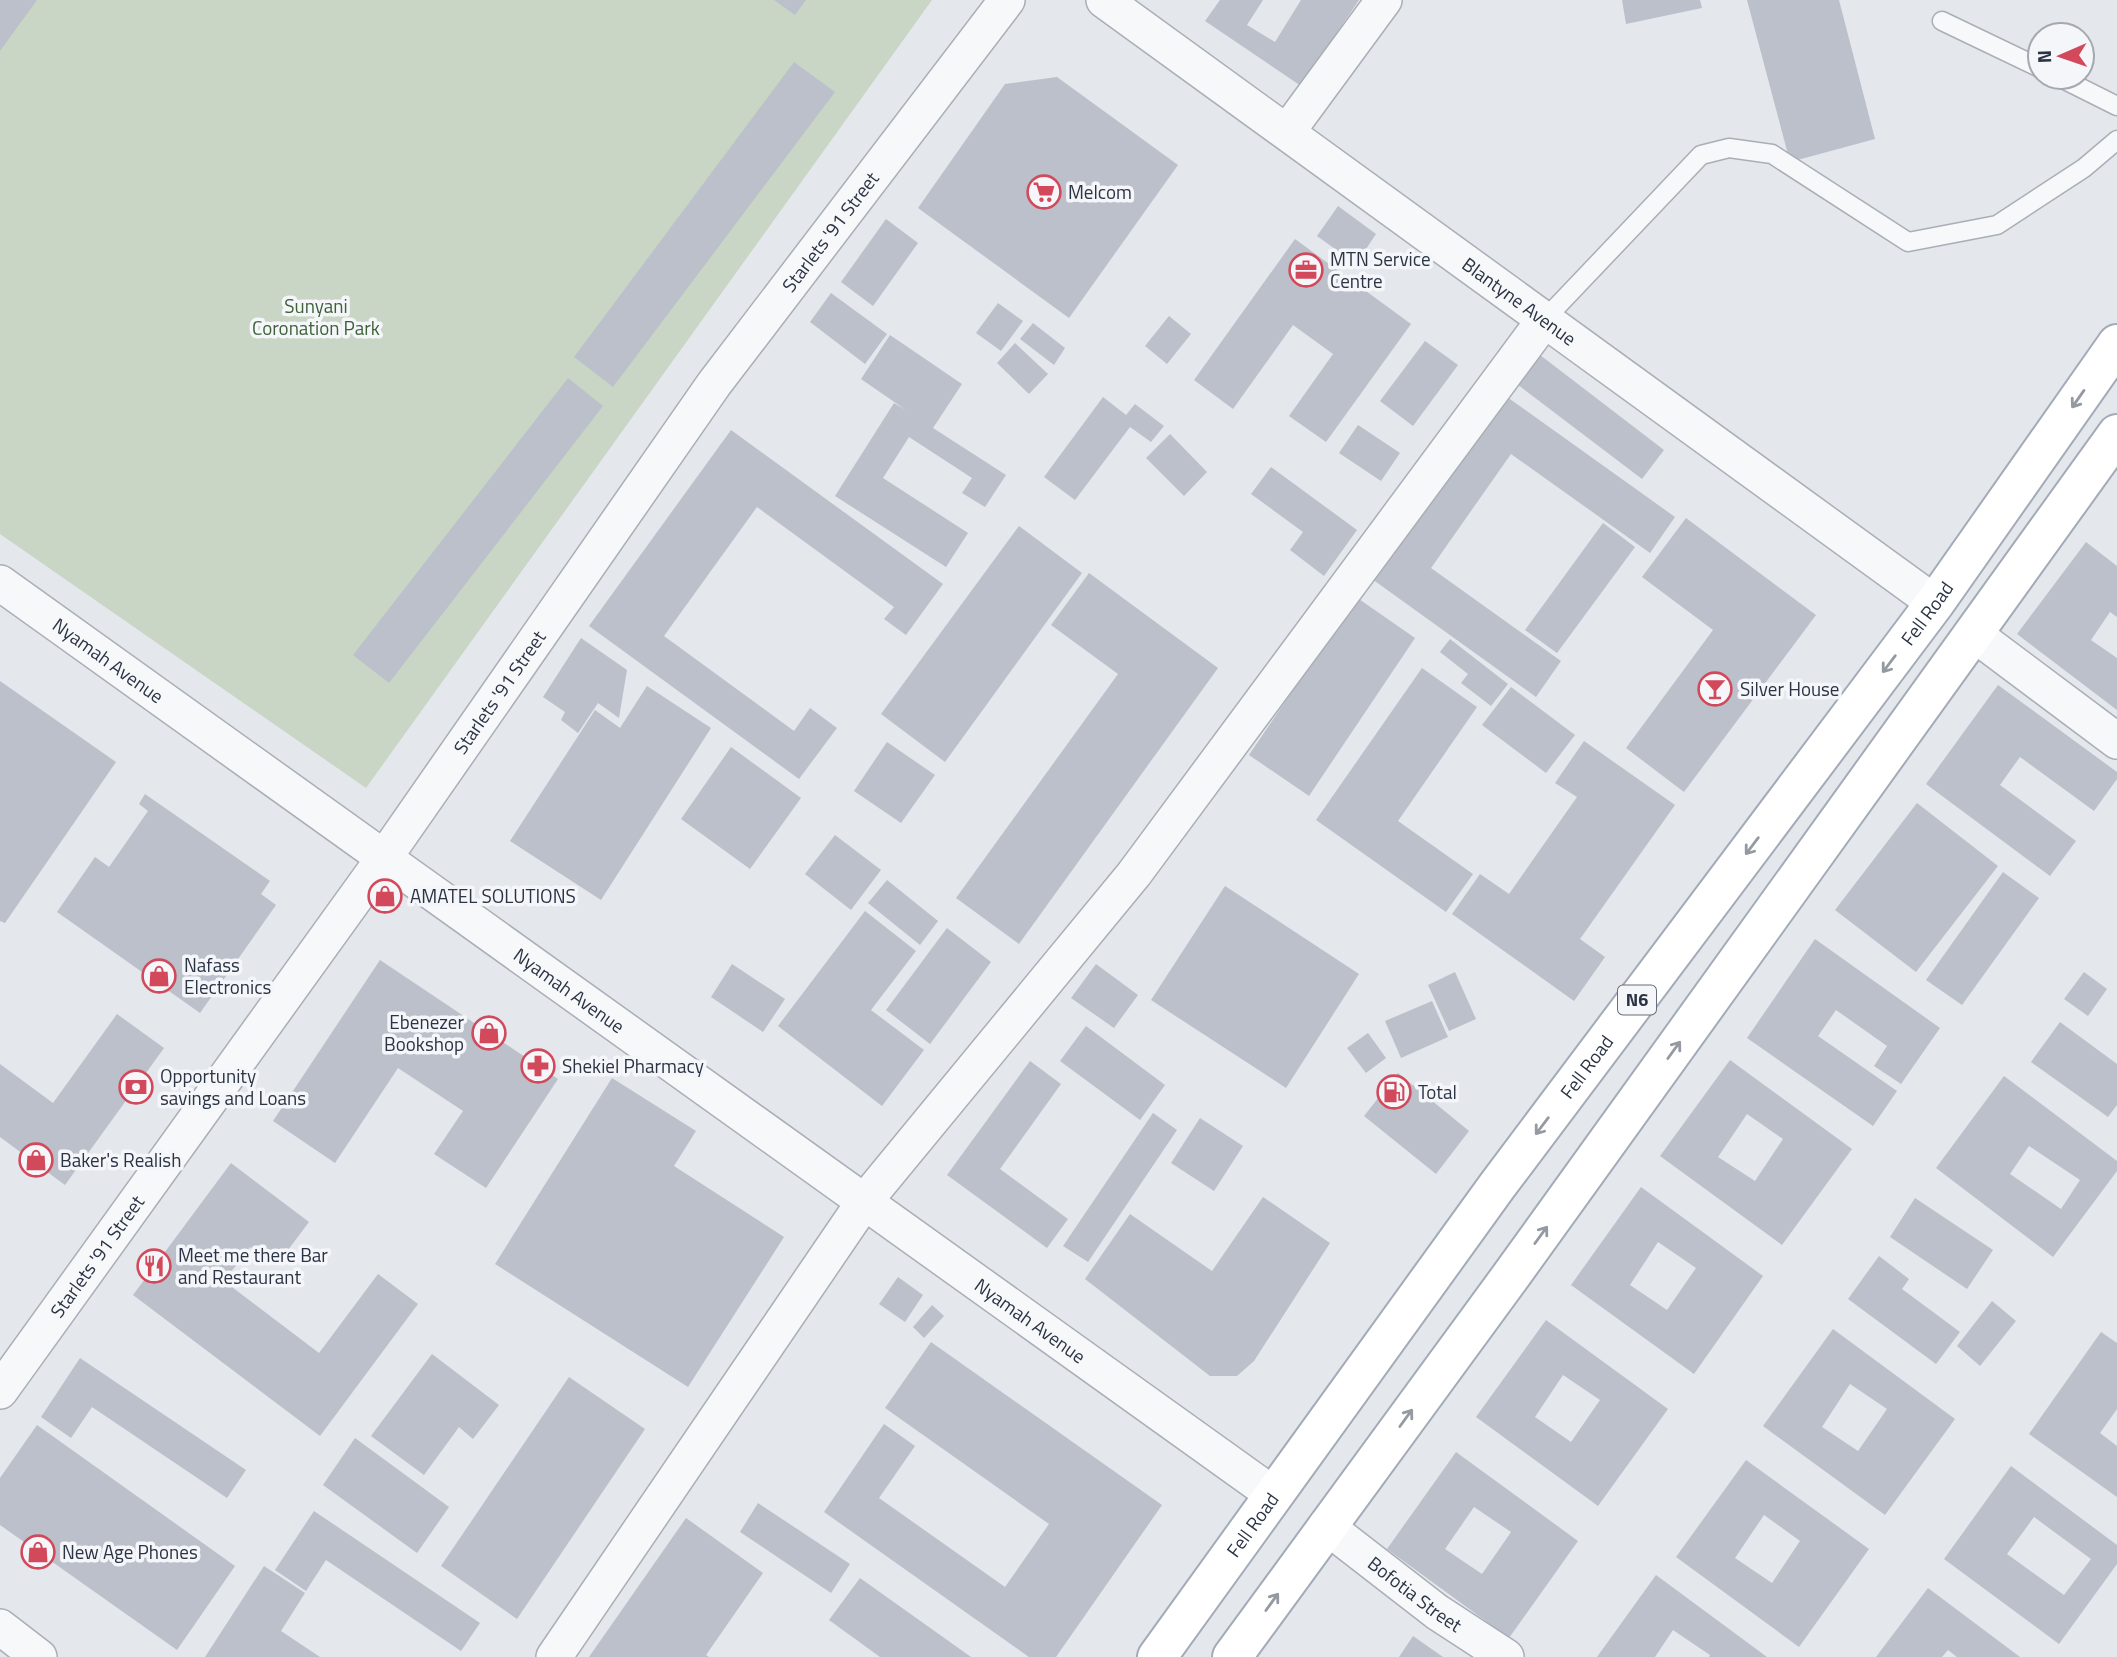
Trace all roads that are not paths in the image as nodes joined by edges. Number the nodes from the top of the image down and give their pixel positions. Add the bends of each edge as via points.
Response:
1 (1007, 0) edge
2 (1104, 0) edge
3 (1384, 0) edge
4 (1942, 21) dead end
5 (2026, 61) edge
6 (2087, 91) edge
7 (2117, 106) edge
8 (1287, 132) junction
9 (2117, 141) edge
10 (1545, 319) junction
11 (2117, 344) edge
12 (2117, 434) edge
13 (0, 583) edge
14 (1935, 603) junction
15 (1974, 634) junction
16 (2117, 741) edge
17 (384, 858) junction
18 (864, 1202) junction
19 (0, 1391) edge
20 (1274, 1495) junction
21 (1326, 1526) junction
22 (0, 1627) edge
23 (39, 1657) edge
24 (554, 1657) edge
25 (1157, 1657) edge
26 (1232, 1657) edge
27 (1506, 1657) edge

1 - 17 street, Starlets '91 Street via 714,384
2 - 8 street, Blantyne Avenue
3 - 8 street
4 - 5 lane
6 - 7 lane
8 - 10 street, Blantyne Avenue
9 - 10 lane via 1997,225 1908,242 1772,154 1729,148 1702,155
10 - 14 street, Blantyne Avenue
10 - 18 street via 1134,874
11 -> 14 main road, Fell Road / N6
12 - 15 main road
13 - 17 street, Nyamah Avenue
14 -> 20 main road, Fell Road / N6 via 1522,1153
15 - 16 street
21 -> 15 main road
17 - 18 street, Nyamah Avenue
17 - 19 street, Starlets '91 Street
18 - 20 street, Nyamah Avenue
18 - 24 street
20 - 25 main road, Fell Road / N6
26 -> 21 main road
21 - 27 street, Bofotia Street via 1437,1612
22 - 23 street

